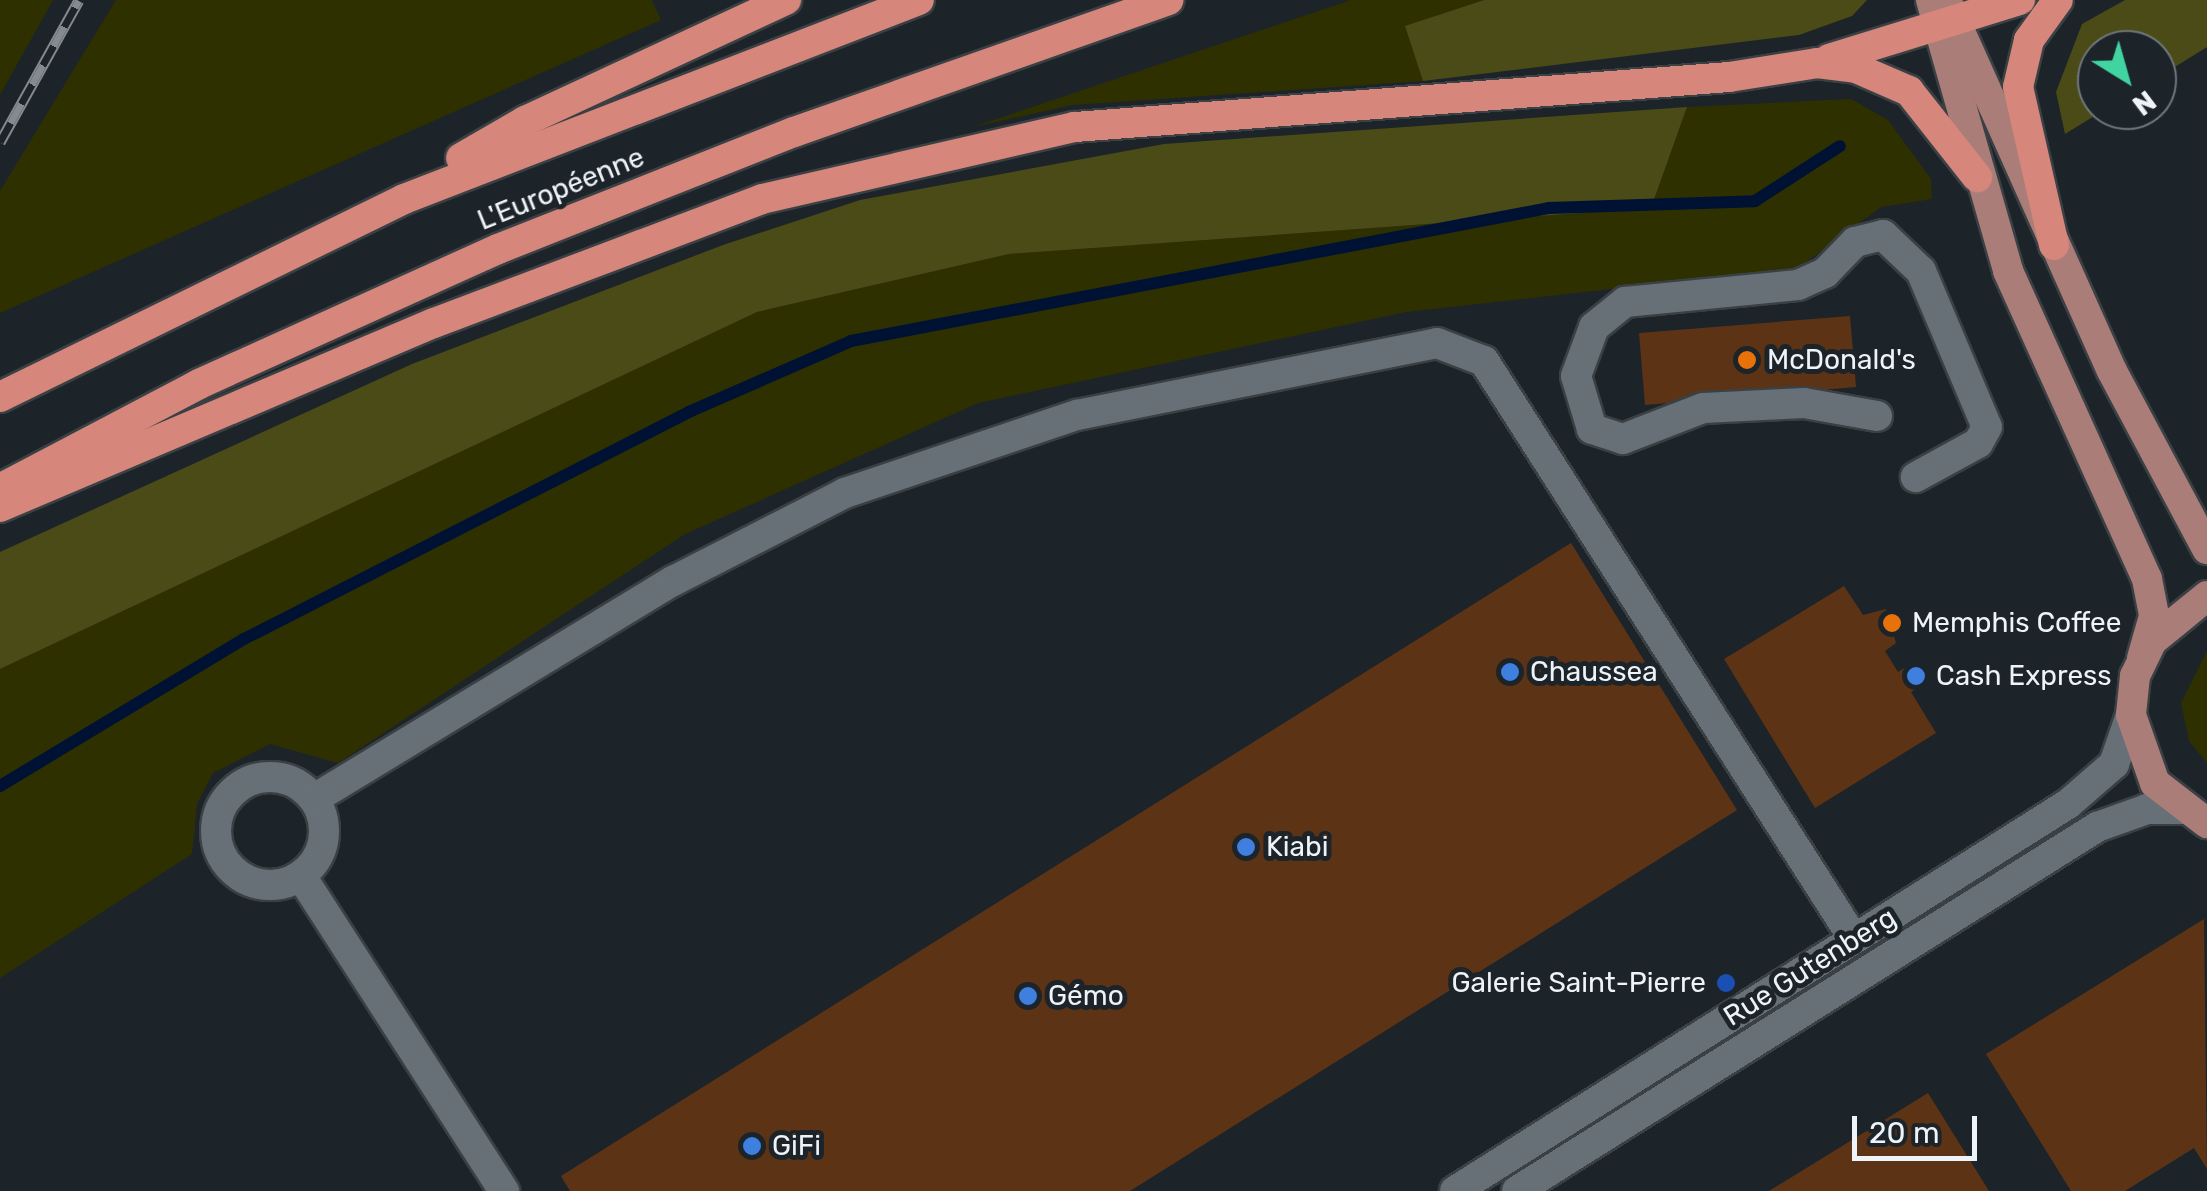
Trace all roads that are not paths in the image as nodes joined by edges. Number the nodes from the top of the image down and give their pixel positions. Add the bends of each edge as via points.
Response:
1 (786, 0) edge
2 (919, 0) edge
3 (1168, 0) edge
4 (2020, 0) edge
5 (2058, 0) edge
6 (1942, 12) edge
7 (1817, 63) junction
8 (1977, 178) junction
9 (404, 198) junction
10 (2054, 245) junction
11 (0, 397) edge
12 (1877, 416) dead end
13 (1916, 478) dead end
14 (0, 489) edge
15 (0, 507) edge
16 (2207, 549) edge
17 (2207, 596) edge
18 (2142, 658) junction
19 (2131, 715) junction
20 (314, 799) junction
21 (2194, 816) edge
22 (301, 876) junction
23 (1854, 939) junction
24 (1514, 1154) junction
25 (1529, 1188) edge
26 (504, 1191) edge
27 (1456, 1191) edge

1 - 9 highway via 524,121
2 - 9 highway, L'Européenne
3 - 14 highway, L'Européenne via 531,235 200,384
4 - 6 highway
5 - 10 highway via 2029,40 2018,87
6 - 7 highway
6 - 8 main road
6 - 10 main road
7 - 8 highway via 1856,68 1910,92
7 - 15 highway via 1729,77 1144,119 935,153 762,199 564,272
8 - 18 main road via 2042,356 2147,580 2154,616
9 - 11 highway, L'Européenne
10 - 16 main road via 2152,454
12 - 13 street via 1804,403 1703,408 1623,439 1592,429 1576,376 1594,327 1625,302 1798,285 1825,273 1855,242 1883,235 1921,271 1987,427 1978,444
17 - 18 main road via 2178,612
18 - 19 main road
19 - 21 main road via 2146,768
19 - 23 street, Rue Gutenberg via 2120,754 2095,784
20 - 22 street via 322,849
20 - 22 street via 300,786 265,777 232,793 216,826 218,845 237,874 268,885
20 - 23 street via 673,582 845,493 1132,401 1437,343 1484,361
21 - 25 street, Rue Gutenberg via 2147,809 2097,826
22 - 26 street
23 - 24 street, Rue Gutenberg
24 - 25 street
24 - 27 street, Rue Gutenberg

